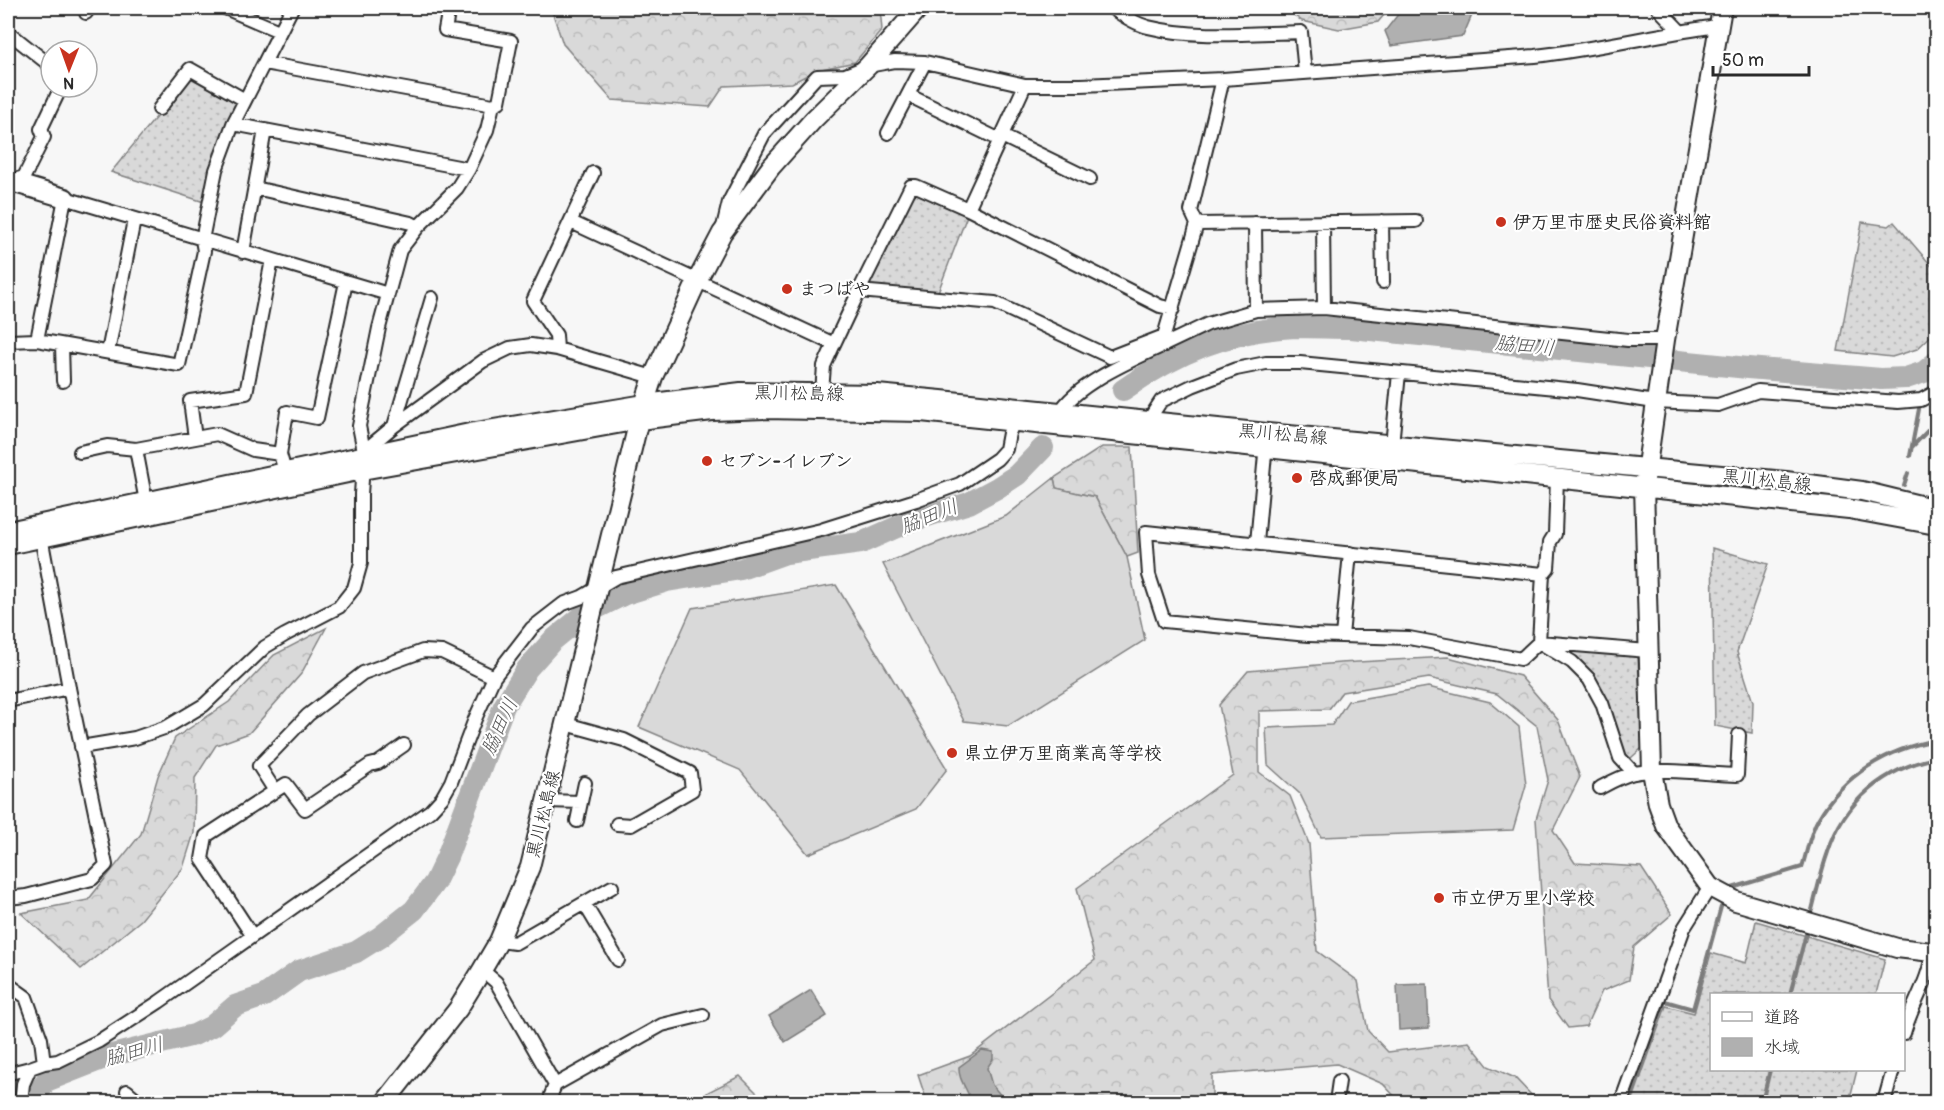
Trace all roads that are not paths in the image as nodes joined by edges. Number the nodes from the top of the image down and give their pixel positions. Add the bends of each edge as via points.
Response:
1 (225, 8) edge
2 (292, 8) edge
3 (449, 8) edge
4 (919, 8) edge
5 (1112, 8) edge
6 (1658, 8) edge
7 (1720, 17) edge
8 (1680, 31) junction
9 (8, 32) edge
10 (279, 32) junction
11 (39, 57) edge
12 (924, 62) junction
13 (264, 63) junction
14 (868, 66) junction
15 (1305, 73) junction
16 (1223, 79) junction
17 (1025, 85) junction
18 (908, 95) junction
19 (55, 99) edge
20 (244, 100) junction
21 (493, 105) junction
22 (159, 109) dead end
23 (233, 124) junction
24 (265, 130) junction
25 (888, 134) dead end
26 (1001, 138) junction
27 (469, 169) junction
28 (593, 173) dead end
29 (1090, 179) dead end
30 (8, 182) edge
31 (255, 188) junction
32 (65, 198) junction
33 (968, 209) junction
34 (134, 220) junction
35 (1382, 221) junction
36 (1416, 221) dead end
37 (571, 222) junction
38 (1323, 222) junction
39 (1255, 223) junction
40 (1197, 224) junction
41 (418, 227) junction
42 (722, 233) junction
43 (202, 240) junction
44 (243, 252) junction
45 (272, 261) junction
46 (698, 279) junction
47 (346, 282) junction
48 (1383, 282) dead end
49 (859, 291) junction
50 (388, 294) junction
51 (432, 298) dead end
52 (1324, 308) junction
53 (1173, 309) junction
54 (1256, 310) junction
55 (37, 340) junction
56 (1165, 340) junction
57 (1665, 340) junction
58 (8, 341) edge
59 (834, 344) junction
60 (62, 345) junction
61 (557, 349) junction
62 (108, 352) junction
63 (1399, 373) junction
64 (653, 377) junction
65 (63, 381) dead end
66 (822, 392) junction
67 (1936, 392) edge
68 (1655, 402) junction
69 (642, 412) junction
70 (1060, 412) junction
71 (1148, 421) junction
72 (1014, 422) junction
73 (394, 426) junction
74 (195, 438) junction
75 (1266, 441) junction
76 (1392, 445) junction
77 (136, 449) junction
78 (80, 452) dead end
79 (280, 454) junction
80 (363, 459) junction
81 (1645, 477) junction
82 (1557, 478) junction
83 (287, 479) junction
84 (147, 508) junction
85 (1936, 509) edge
86 (1936, 525) edge
87 (8, 531) edge
88 (40, 531) junction
89 (1257, 543) junction
90 (8, 545) edge
91 (1350, 553) junction
92 (1543, 574) junction
93 (598, 587) junction
94 (1342, 636) junction
95 (1539, 642) junction
96 (1648, 651) junction
97 (494, 677) junction
98 (69, 688) junction
99 (8, 701) edge
100 (566, 724) junction
101 (1739, 735) dead end
102 (404, 745) dead end
103 (81, 747) junction
104 (1652, 771) junction
105 (1634, 773) junction
106 (585, 783) dead end
107 (1600, 788) dead end
108 (275, 791) junction
109 (547, 801) junction
110 (581, 802) junction
111 (577, 821) dead end
112 (617, 824) dead end
113 (612, 887) dead end
114 (1710, 887) junction
115 (8, 898) edge
116 (584, 903) junction
117 (252, 934) junction
118 (499, 941) junction
119 (1934, 951) edge
120 (618, 960) dead end
121 (482, 970) junction
122 (8, 984) edge
123 (703, 1015) dead end
124 (1905, 1029) edge
125 (44, 1063) junction
126 (30, 1068) junction
127 (1893, 1071) edge
128 (8, 1075) edge
129 (1339, 1081) dead end
130 (555, 1086) junction
131 (127, 1091) dead end
132 (21, 1102) edge
133 (140, 1102) edge
134 (386, 1102) edge
135 (553, 1102) edge
136 (1336, 1102) edge
137 (1621, 1102) edge
138 (1884, 1102) edge

1 - 10 street
2 - 10 street
3 - 21 street via 445,30 512,42 499,102
4 - 14 main road
5 - 15 street via 1146,26 1168,30 1224,34 1301,32
6 - 8 street
7 - 8 street
7 - 57 main road
8 - 15 street via 1535,56
9 - 11 street
10 - 13 street
12 - 14 street via 895,61
12 - 17 street
12 - 18 street
13 - 20 street
13 - 21 street
14 - 42 main road via 771,167
14 - 42 street via 844,75 817,76 764,134 729,202
15 - 16 street
16 - 17 street
16 - 40 street via 1191,211
17 - 26 street
18 - 25 street
18 - 26 street
19 - 30 street via 41,129 44,137 24,177
20 - 22 street via 190,69
20 - 23 street
21 - 27 street via 487,130
23 - 24 street
23 - 43 street via 216,170
24 - 27 street
24 - 31 street
26 - 29 street
26 - 33 street
27 - 41 street via 457,188
28 - 37 street
30 - 32 main road
31 - 41 street
31 - 44 street
32 - 34 street
32 - 55 street
33 - 49 street via 910,186
33 - 53 street via 1160,306
34 - 43 street
34 - 62 street
35 - 36 street
35 - 38 street
35 - 48 street
37 - 46 street
37 - 61 street via 533,301 556,335
38 - 39 street
38 - 52 street
39 - 40 street
39 - 54 street
40 - 53 street
41 - 50 street via 400,250
42 - 46 main road
43 - 44 street
43 - 62 street via 204,251 179,365
44 - 45 street
45 - 47 street
45 - 74 street via 246,393 190,401
46 - 59 street
46 - 64 main road
47 - 50 street
47 - 79 street via 317,418 287,412
49 - 56 street via 995,303 1110,357
49 - 59 street
50 - 80 street via 359,426
51 - 73 street
52 - 54 street
52 - 57 street via 1616,339
53 - 56 street
54 - 56 street
55 - 58 street
55 - 60 street
56 - 70 street via 1066,401
57 - 68 main road
59 - 66 street via 824,366
60 - 62 street
60 - 65 street
61 - 64 street
61 - 73 street via 531,345 510,348 483,361
63 - 68 street via 1577,390
63 - 71 street via 1266,363 1236,369 1192,386 1161,402
63 - 76 street
64 - 69 main road
66 - 69 main road, 黒川松島線 via 741,392
66 - 70 main road, 黒川松島線
67 - 68 street via 1922,400 1898,402 1758,391 1718,405
68 - 81 main road
69 - 72 main road, 黒川松島線 via 847,409
69 - 80 main road
69 - 93 main road, 黒川松島線
70 - 71 main road, 黒川松島線
71 - 75 main road, 黒川松島線
72 - 75 main road, 黒川松島線
72 - 93 street via 1006,449 960,484 821,530 616,577
73 - 80 street
74 - 77 street
74 - 79 street via 218,434 253,450
75 - 76 main road, 黒川松島線
75 - 82 main road, 黒川松島線
75 - 89 street
76 - 81 main road, 黒川松島線
77 - 78 street via 107,446
77 - 84 street
79 - 83 street
80 - 83 main road
80 - 103 street via 362,563 354,588 339,607 265,647 204,705 167,727 135,738
81 - 82 main road, 黒川松島線
81 - 85 main road, 黒川松島線 via 1786,481 1862,491
81 - 86 main road, 黒川松島線
81 - 96 main road
82 - 92 street via 1555,534 1550,542 1548,568
83 - 84 main road
84 - 88 main road
87 - 88 main road
88 - 90 main road
88 - 98 street
89 - 91 street
89 - 94 street via 1146,532 1149,575 1164,621
91 - 92 street
91 - 94 street
92 - 95 street
93 - 97 street via 563,604 532,628
93 - 100 main road, 黒川松島線
94 - 95 street via 1409,638 1521,659
95 - 96 street
95 - 105 street via 1572,662 1589,679 1602,703 1620,758
96 - 104 main road
97 - 108 street via 442,652 423,651 363,672 308,715 259,766
97 - 117 street via 451,782 430,811
98 - 99 street
98 - 103 street
100 - 109 main road, 黒川松島線
100 - 112 street via 624,740 690,773 692,790 631,825
101 - 104 street via 1737,775
102 - 108 street via 305,809 286,784
103 - 115 street via 106,865 92,879
104 - 105 street
104 - 114 main road via 1666,826
105 - 107 street
106 - 110 street
108 - 117 street via 206,836 202,859
109 - 110 street
109 - 118 main road, 黒川松島線 via 530,867
110 - 111 street
113 - 116 street
114 - 119 main road via 1736,901 1898,948
114 - 137 street via 1684,928
116 - 118 street via 515,943
116 - 120 street
117 - 125 street via 99,1041 58,1061
118 - 121 main road, 黒川松島線
119 - 124 street
121 - 130 street via 496,982
121 - 134 main road, 黒川松島線 via 458,1010
122 - 125 street via 26,997 41,1039
123 - 130 street via 662,1025
125 - 126 street
126 - 128 street
126 - 132 street
127 - 138 street
129 - 136 street
130 - 135 street
131 - 133 street

